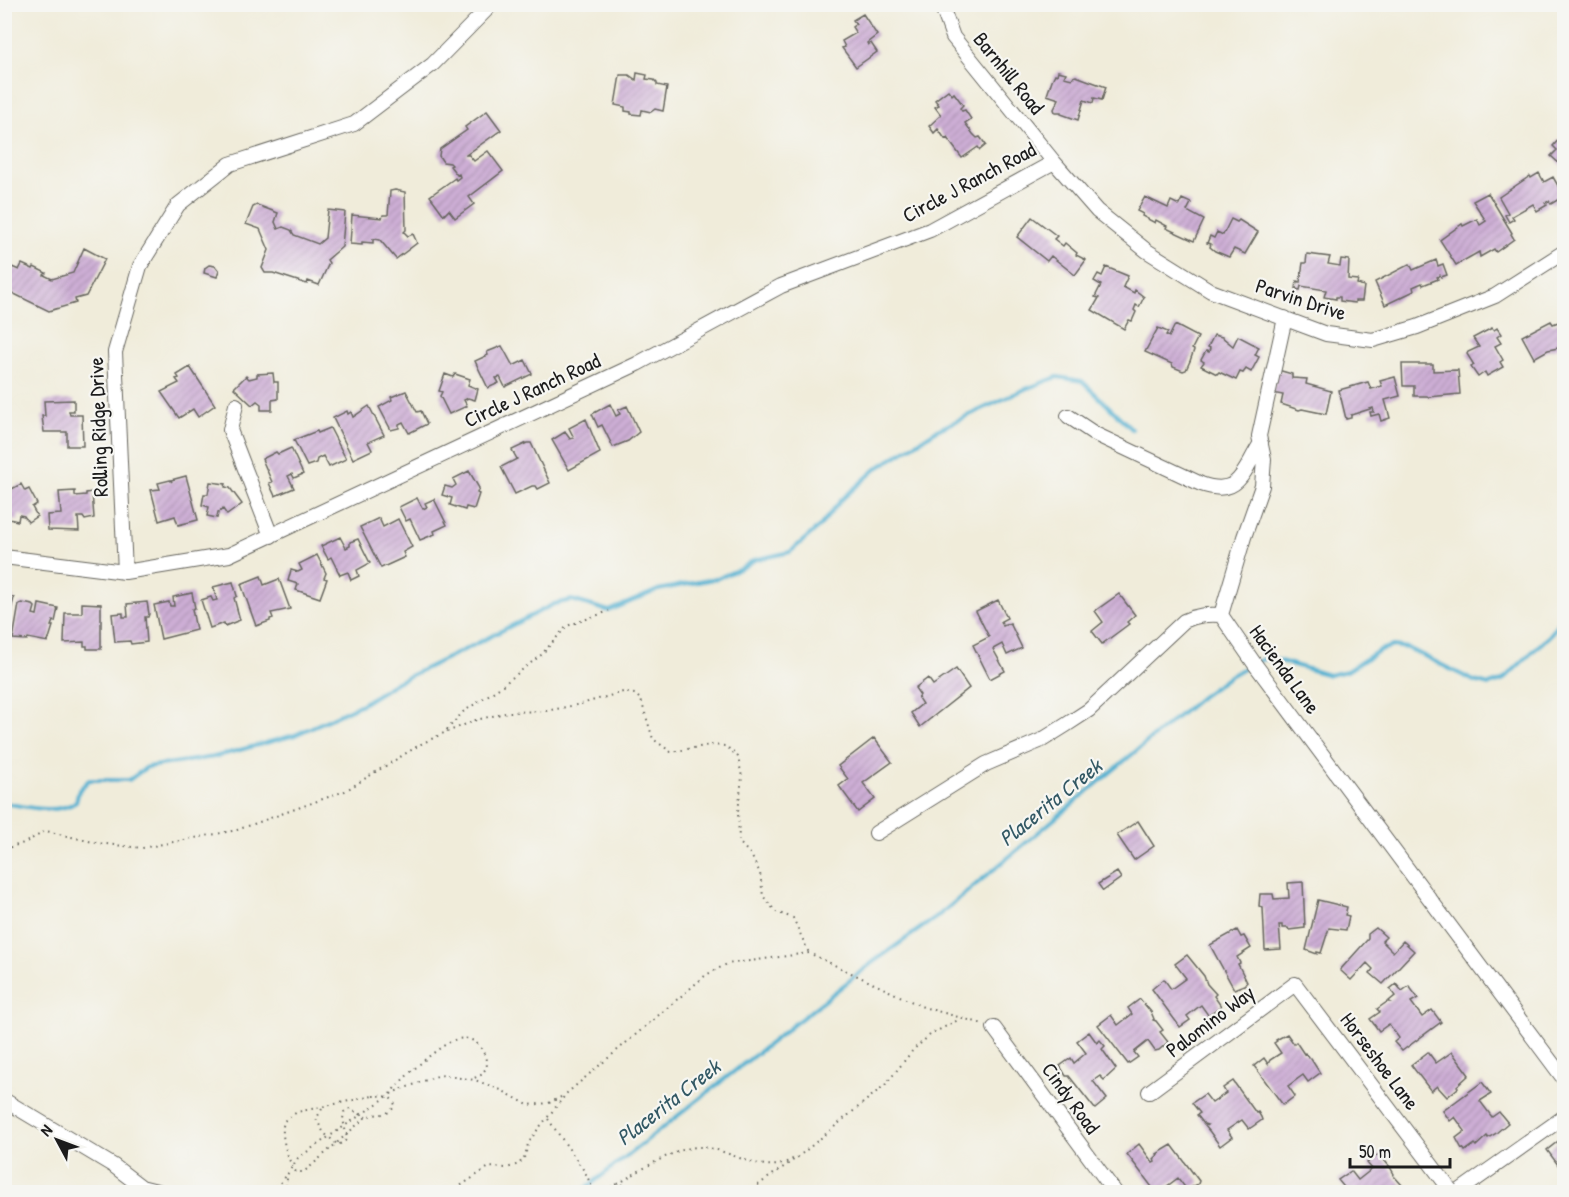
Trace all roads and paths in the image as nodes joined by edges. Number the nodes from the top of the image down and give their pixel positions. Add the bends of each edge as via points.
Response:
1 (492, 4) edge
2 (942, 4) edge
3 (1054, 162) junction
4 (1564, 252) edge
5 (1284, 318) junction
6 (236, 405) dead end
7 (1068, 416) dead end
8 (1261, 443) junction
9 (271, 536) junction
10 (4, 557) edge
11 (125, 572) junction
12 (609, 611) dead end
13 (1221, 615) junction
14 (444, 733) junction
15 (876, 833) dead end
16 (4, 849) edge
17 (809, 953) junction
18 (1295, 984) joint
19 (961, 1018) junction
20 (994, 1028) joint
21 (472, 1079) junction
22 (1564, 1079) edge
23 (1149, 1092) dead end
24 (567, 1094) junction
25 (388, 1096) junction
26 (4, 1100) edge
27 (324, 1107) junction
28 (361, 1115) junction
29 (366, 1117) junction
30 (1564, 1117) edge
31 (548, 1119) junction
32 (345, 1126) junction
33 (347, 1133) junction
34 (329, 1137) junction
35 (336, 1144) junction
36 (798, 1157) junction
37 (292, 1167) junction
38 (288, 1173) junction
39 (618, 1184) junction
40 (144, 1190) edge
41 (161, 1192) edge
42 (273, 1192) edge
43 (285, 1192) edge
44 (451, 1192) edge
45 (635, 1192) edge
46 (748, 1192) edge
47 (1115, 1192) edge
48 (1452, 1192) edge
49 (1458, 1192) edge

1 - 11 street, Rolling Ridge Drive via 433,64 354,124 231,164 178,205 140,266 115,352
2 - 3 street, Barnhill Road via 953,37
3 - 5 street, Parvin Drive via 1097,212 1147,250 1211,291
3 - 9 street, Circle J Ranch Road via 930,231 781,286 638,364
4 - 5 street, Parvin Drive via 1495,296 1373,340 1326,334
5 - 8 street via 1259,436
6 - 9 street via 230,430
7 - 8 street via 1095,434 1201,484 1220,489 1239,480
8 - 13 street via 1262,486
9 - 11 street, Circle J Ranch Road via 229,555
10 - 11 street, Circle J Ranch Road
12 - 14 path via 567,626 541,655 463,712
13 - 15 street, Hacienda Lane via 1195,616 1184,621 1089,710 1042,740 986,764
13 - 22 street, Hacienda Lane
14 - 16 path via 345,791 237,830 142,848 46,831
14 - 17 path via 509,712 546,711 623,692 635,694 641,700 653,739 671,752 726,746 738,757 742,777 739,842 760,873 763,896 776,912 793,918
17 - 19 path via 923,1007
17 - 24 path via 727,964 706,975
18 - 23 street, Palomino Way
18 - 48 street, Horseshoe Lane
19 - 20 path
19 - 36 path via 931,1034 886,1084
20 - 47 street, Cindy Road
21 - 24 path via 528,1105 549,1103
21 - 25 path via 440,1075
21 - 25 path via 482,1075 487,1067 486,1057 481,1045 458,1039 416,1068
24 - 31 path
25 - 27 path
25 - 28 path
25 - 29 path via 395,1105 392,1111
26 - 40 street via 114,1166
27 - 34 path via 316,1119
27 - 37 path via 297,1113 284,1121 283,1136
28 - 29 path
28 - 32 path
28 - 32 path via 349,1109 344,1112
29 - 33 path
30 - 49 street
31 - 39 path via 593,1189 601,1191
31 - 44 path via 535,1133 519,1164 489,1167
32 - 33 path
32 - 34 path
33 - 35 path
34 - 35 path
34 - 37 path via 298,1158
35 - 37 path via 303,1172
36 - 39 path via 778,1165 763,1164 717,1149 684,1148
36 - 46 path
37 - 38 path
38 - 42 path
38 - 43 path
39 - 45 path via 630,1186
40 - 41 street

